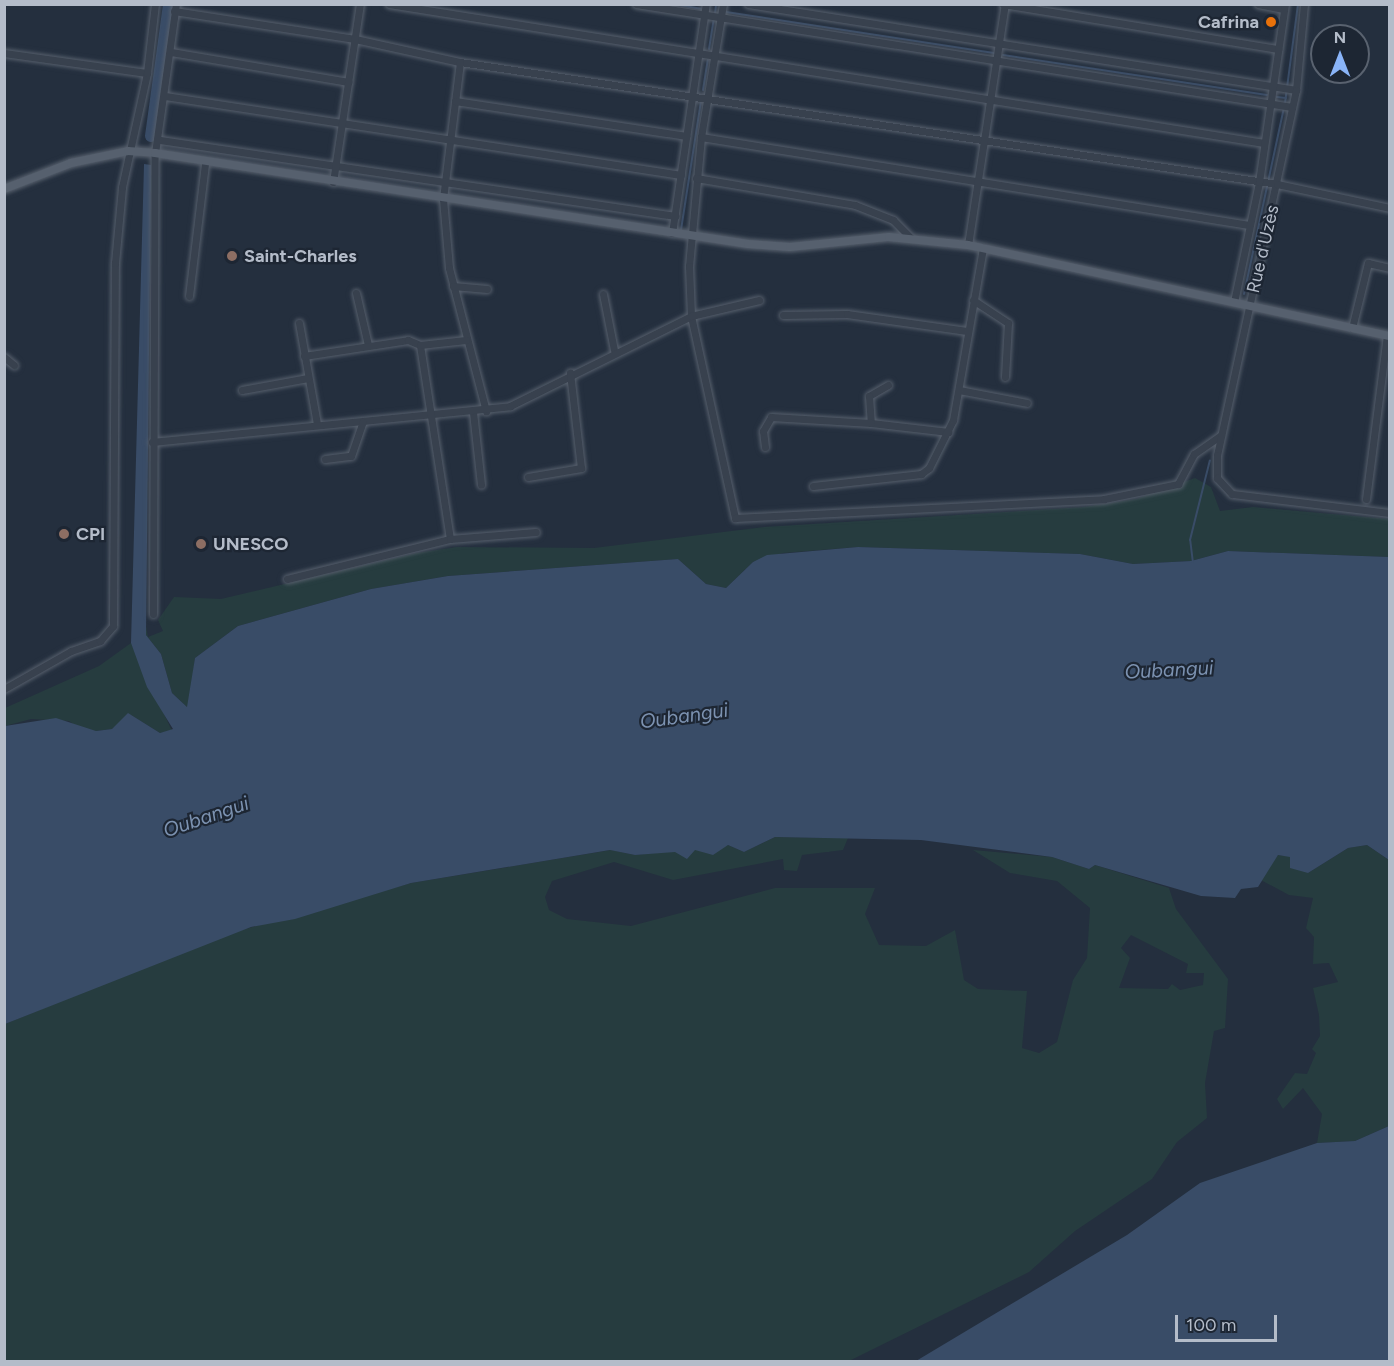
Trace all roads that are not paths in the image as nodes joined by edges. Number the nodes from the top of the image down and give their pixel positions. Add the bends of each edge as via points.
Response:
1 (155, 4) edge
2 (360, 4) edge
3 (389, 4) edge
4 (636, 4) edge
5 (706, 4) edge
6 (723, 4) edge
7 (748, 4) edge
8 (1258, 4) edge
9 (1304, 4) edge
10 (1004, 5) edge
11 (1284, 7) edge
12 (175, 8) edge
13 (705, 15) junction
14 (722, 18) junction
15 (356, 39) junction
16 (999, 45) junction
17 (1278, 49) junction
18 (171, 52) junction
19 (4, 53) edge
20 (698, 53) junction
21 (715, 56) junction
22 (996, 61) junction
23 (460, 62) junction
24 (147, 74) junction
25 (348, 82) junction
26 (1274, 84) junction
27 (1296, 90) junction
28 (692, 94) junction
29 (165, 96) junction
30 (708, 97) junction
31 (455, 101) junction
32 (990, 101) junction
33 (1271, 104) junction
34 (1292, 108) junction
35 (341, 124) junction
36 (686, 136) junction
37 (702, 137) junction
38 (160, 140) junction
39 (984, 142) junction
40 (1264, 142) junction
41 (449, 143) junction
42 (128, 151) junction
43 (155, 153) junction
44 (205, 163) junction
45 (334, 165) junction
46 (681, 175) junction
47 (696, 178) junction
48 (333, 182) junction
49 (442, 182) junction
50 (1259, 182) junction
51 (977, 184) junction
52 (1277, 184) junction
53 (4, 189) edge
54 (443, 199) junction
55 (1389, 208) edge
56 (675, 216) junction
57 (1249, 225) junction
58 (672, 233) junction
59 (689, 236) junction
60 (911, 238) junction
61 (968, 245) junction
62 (983, 248) junction
63 (1389, 268) edge
64 (453, 286) junction
65 (487, 289) dead end
66 (356, 293) dead end
67 (603, 294) dead end
68 (189, 297) dead end
69 (759, 300) dead end
70 (974, 300) junction
71 (1233, 302) junction
72 (1250, 307) junction
73 (783, 315) dead end
74 (691, 316) junction
75 (299, 323) dead end
76 (1352, 328) junction
77 (967, 331) junction
78 (1388, 336) edge
79 (465, 340) junction
80 (368, 345) junction
81 (420, 345) junction
82 (614, 350) junction
83 (304, 356) junction
84 (4, 357) edge
85 (14, 365) dead end
86 (570, 373) junction
87 (1005, 377) dead end
88 (308, 378) junction
89 (888, 385) dead end
90 (242, 390) dead end
91 (959, 390) junction
92 (1027, 403) dead end
93 (486, 411) junction
94 (472, 412) junction
95 (433, 415) junction
96 (363, 422) junction
97 (317, 423) junction
98 (871, 423) junction
99 (948, 432) junction
100 (1221, 435) junction
101 (152, 442) junction
102 (765, 447) dead end
103 (325, 459) dead end
104 (528, 477) dead end
105 (481, 486) dead end
106 (813, 486) dead end
107 (1366, 499) dead end
108 (1389, 513) edge
109 (536, 532) dead end
110 (450, 539) junction
111 (287, 579) dead end
112 (153, 614) dead end
113 (4, 689) edge

1 - 24 street
2 - 15 street
3 - 20 street
4 - 13 street
5 - 13 street
6 - 14 street
7 - 16 street
8 - 11 street
9 - 27 street, Rue d'Uzès
10 - 16 street
10 - 17 street
11 - 17 street
12 - 15 street
12 - 18 street
13 - 14 street
13 - 20 street
14 - 21 street
14 - 22 street
15 - 23 street
15 - 25 street
16 - 22 street
16 - 26 street
17 - 26 street
18 - 25 street
18 - 29 street
19 - 24 street
20 - 21 street
20 - 28 street
21 - 30 street
21 - 32 street
22 - 32 street
22 - 33 street
23 - 28 street
23 - 31 street
24 - 42 street
25 - 35 street
26 - 27 street
26 - 33 street
27 - 34 street, Rue d'Uzès
28 - 30 street
28 - 36 street
29 - 35 street
29 - 38 street
30 - 37 street
30 - 39 street
31 - 36 street
31 - 41 street
32 - 39 street
32 - 40 street
33 - 34 street
33 - 40 street
34 - 52 street, Rue d'Uzès
35 - 41 street
35 - 45 street
36 - 46 street
37 - 47 street
37 - 51 street
38 - 43 street
38 - 45 street
39 - 50 street
39 - 51 street
40 - 50 street
41 - 46 street
41 - 49 street
42 - 43 main road
42 - 53 main road via 71,163
42 - 113 street via 115,263 112,626 100,640 71,651
43 - 44 main road
43 - 101 street
44 - 48 main road
44 - 68 street
45 - 48 street
45 - 49 street
46 - 56 street
47 - 59 street
47 - 60 street via 855,205 893,220
48 - 54 main road
49 - 54 street
49 - 56 street
50 - 52 street
50 - 57 street
51 - 57 street
51 - 61 street
52 - 55 street
52 - 72 street, Rue d'Uzès
54 - 58 main road
54 - 64 street
56 - 58 street
57 - 71 street
58 - 59 main road
59 - 60 main road via 790,247
59 - 74 street
60 - 61 main road
61 - 62 main road
62 - 70 street
62 - 71 main road
63 - 76 street via 1368,263
64 - 65 street
64 - 79 street
66 - 80 street
67 - 82 street
69 - 74 street
70 - 77 street
70 - 87 street via 1008,323
71 - 72 main road
72 - 76 main road
72 - 100 street, Rue d'Uzès
73 - 77 street via 847,314
74 - 82 street
74 - 100 street via 732,513 740,521 1104,500 1178,484 1194,454
75 - 83 street
76 - 78 main road
77 - 91 street
78 - 107 street
79 - 81 street
79 - 93 street
80 - 81 street via 408,340
80 - 83 street
81 - 95 street
82 - 86 street
83 - 88 street
84 - 85 street
86 - 93 street via 522,400
86 - 104 street via 581,468
88 - 90 street
88 - 97 street
89 - 98 street via 869,396
91 - 92 street
91 - 99 street
93 - 94 street
94 - 95 street
94 - 105 street
95 - 96 street
95 - 110 street
96 - 97 street
96 - 103 street via 351,456
97 - 101 street
98 - 99 street
98 - 102 street via 771,417 763,431
99 - 106 street via 921,474
100 - 108 street, Rue d'Uzès via 1215,468 1223,489
101 - 112 street
109 - 110 street
110 - 111 street

